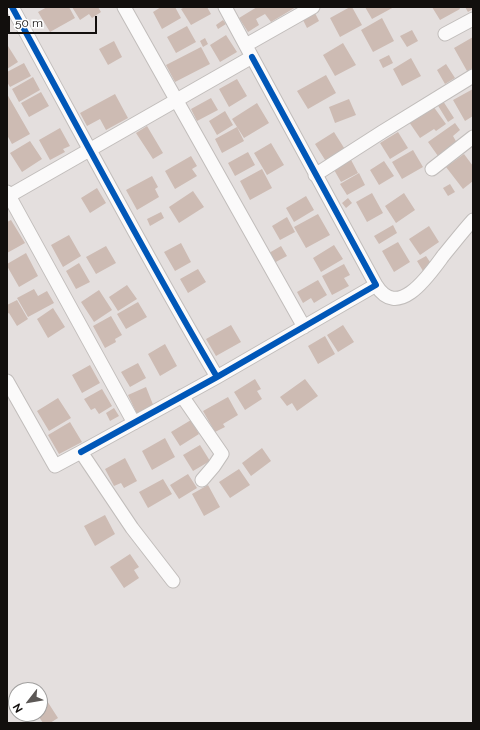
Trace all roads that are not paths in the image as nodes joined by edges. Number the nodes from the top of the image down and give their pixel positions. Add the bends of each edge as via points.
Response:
1 (12, 7) edge
2 (124, 7) edge
3 (226, 7) edge
4 (313, 7) edge
5 (473, 19) edge
6 (445, 34) dead end
7 (246, 45) junction
8 (252, 57) junction
9 (473, 76) edge
10 (176, 101) junction
11 (473, 137) edge
12 (89, 150) junction
13 (432, 169) dead end
14 (315, 175) junction
15 (8, 195) edge
16 (473, 220) edge
17 (376, 285) junction
18 (304, 327) junction
19 (217, 377) junction
20 (7, 381) edge
21 (182, 396) junction
22 (134, 423) junction
23 (81, 452) junction
24 (202, 480) dead end
25 (173, 581) dead end

1 - 12 street
2 - 10 street
3 - 7 street
4 - 7 street
5 - 6 street
7 - 8 street
8 - 10 street
8 - 14 street
9 - 14 street
10 - 12 street
10 - 18 street
11 - 13 street
12 - 15 street
12 - 19 street
14 - 17 street
15 - 22 street
16 - 17 street via 424,281 411,292 399,298 389,297 381,293
17 - 18 street
18 - 19 street
19 - 21 street
20 - 23 street via 54,466
21 - 22 street
21 - 24 street via 222,454
22 - 23 street
23 - 25 street via 132,528

